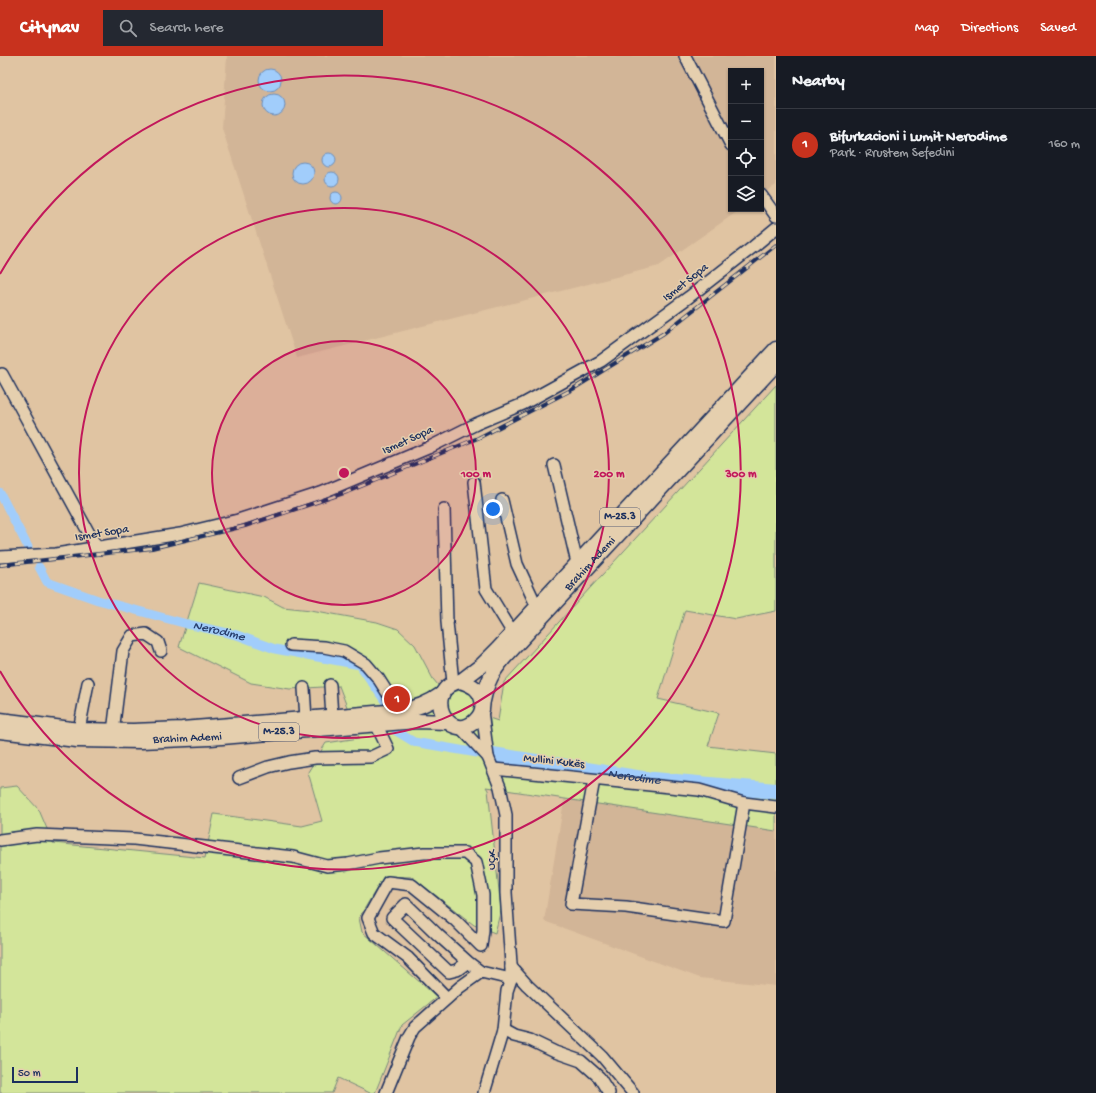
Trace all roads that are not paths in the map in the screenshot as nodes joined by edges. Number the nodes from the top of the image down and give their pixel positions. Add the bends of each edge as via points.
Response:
1 (685, 56) edge
2 (728, 140) edge
3 (764, 198) edge
4 (774, 209) edge
5 (776, 228) edge
6 (776, 349) edge
7 (776, 364) edge
8 (2, 374) dead end
9 (554, 464) dead end
10 (474, 482) dead end
11 (502, 500) dead end
12 (444, 509) dead end
13 (97, 548) junction
14 (0, 557) edge
15 (578, 563) junction
16 (537, 607) junction
17 (513, 633) junction
18 (291, 645) dead end
19 (161, 651) dead end
20 (457, 682) junction
21 (88, 683) dead end
22 (330, 685) dead end
23 (304, 688) dead end
24 (442, 694) junction
25 (482, 706) junction
26 (399, 711) junction
27 (332, 718) junction
28 (306, 719) junction
29 (0, 720) edge
30 (376, 724) junction
31 (453, 724) junction
32 (79, 730) junction
33 (0, 731) edge
34 (113, 732) junction
35 (488, 757) junction
36 (494, 769) junction
37 (239, 778) dead end
38 (594, 780) junction
39 (744, 803) junction
40 (776, 807) edge
41 (0, 840) edge
42 (468, 962) junction
43 (511, 967) junction
44 (481, 972) junction
45 (511, 979) junction
46 (447, 998) junction
47 (503, 1030) junction
48 (386, 1093) edge
49 (484, 1093) edge
50 (609, 1093) edge
51 (632, 1093) edge

1 - 2 street
3 - 4 street
5 - 13 street, Ismet Sopa via 671,312 601,361 523,404 321,493 238,520 180,534
6 - 15 main road, Brahim Ademi / M-25.3
7 - 25 main road, Brahim Ademi / M-25.3 via 504,658 491,675
8 - 13 street
9 - 15 street, Brahim Ademi
10 - 17 street via 486,589
11 - 16 street via 517,564
12 - 20 street via 448,622
13 - 14 street, Ismet Sopa via 56,554
15 - 16 main road, Brahim Ademi / M-25.3
16 - 17 main road, Brahim Ademi / M-25.3
17 - 20 main road, Brahim Ademi / M-25.3 via 482,665
18 - 26 street via 344,651 366,664
19 - 34 street via 158,642 146,634 132,636 123,652
20 - 24 main road, Brahim Ademi / M-25.3
20 - 25 main road via 475,688 479,692
21 - 32 street
22 - 27 street
23 - 28 street
24 - 26 main road, Brahim Ademi / M-25.3 via 428,704
24 - 31 main road via 441,712
25 - 31 main road, Brahim Ademi / M-25.3 via 477,720 473,723
25 - 35 street, UÇK
26 - 27 main road, Brahim Ademi / M-25.3
27 - 28 main road, Brahim Ademi / M-25.3
28 - 34 main road, Brahim Ademi / M-25.3
29 - 32 main road, Brahim Ademi / M-25.3
30 - 31 main road, Brahim Ademi / M-25.3 via 417,721
30 - 33 main road, Brahim Ademi / M-25.3 via 210,738 126,742 77,740
30 - 37 street via 388,749 371,757 315,758 289,762
31 - 35 street, UÇK
32 - 34 main road, Brahim Ademi / M-25.3
35 - 36 street, UÇK
36 - 38 street, Mullini Kukës
36 - 43 street, UÇK via 506,815 506,893
38 - 39 street, Mullini Kukës via 699,790
38 - 39 street via 571,904 626,907 724,921
39 - 40 street, Mullini Kukës
41 - 46 street via 37,835 134,838 293,857 328,866 424,853 465,854 476,862 483,895 484,930 481,946 455,920 412,885 388,882 368,918 374,933 408,958
42 - 42 street via 406,904 392,918 449,972
42 - 44 street
43 - 45 street, UÇK
43 - 51 street via 527,986 602,1056
44 - 45 street
44 - 46 street
45 - 47 street, UÇK
46 - 48 street via 415,1027
47 - 49 street, UÇK
47 - 50 street via 581,1061 599,1077

